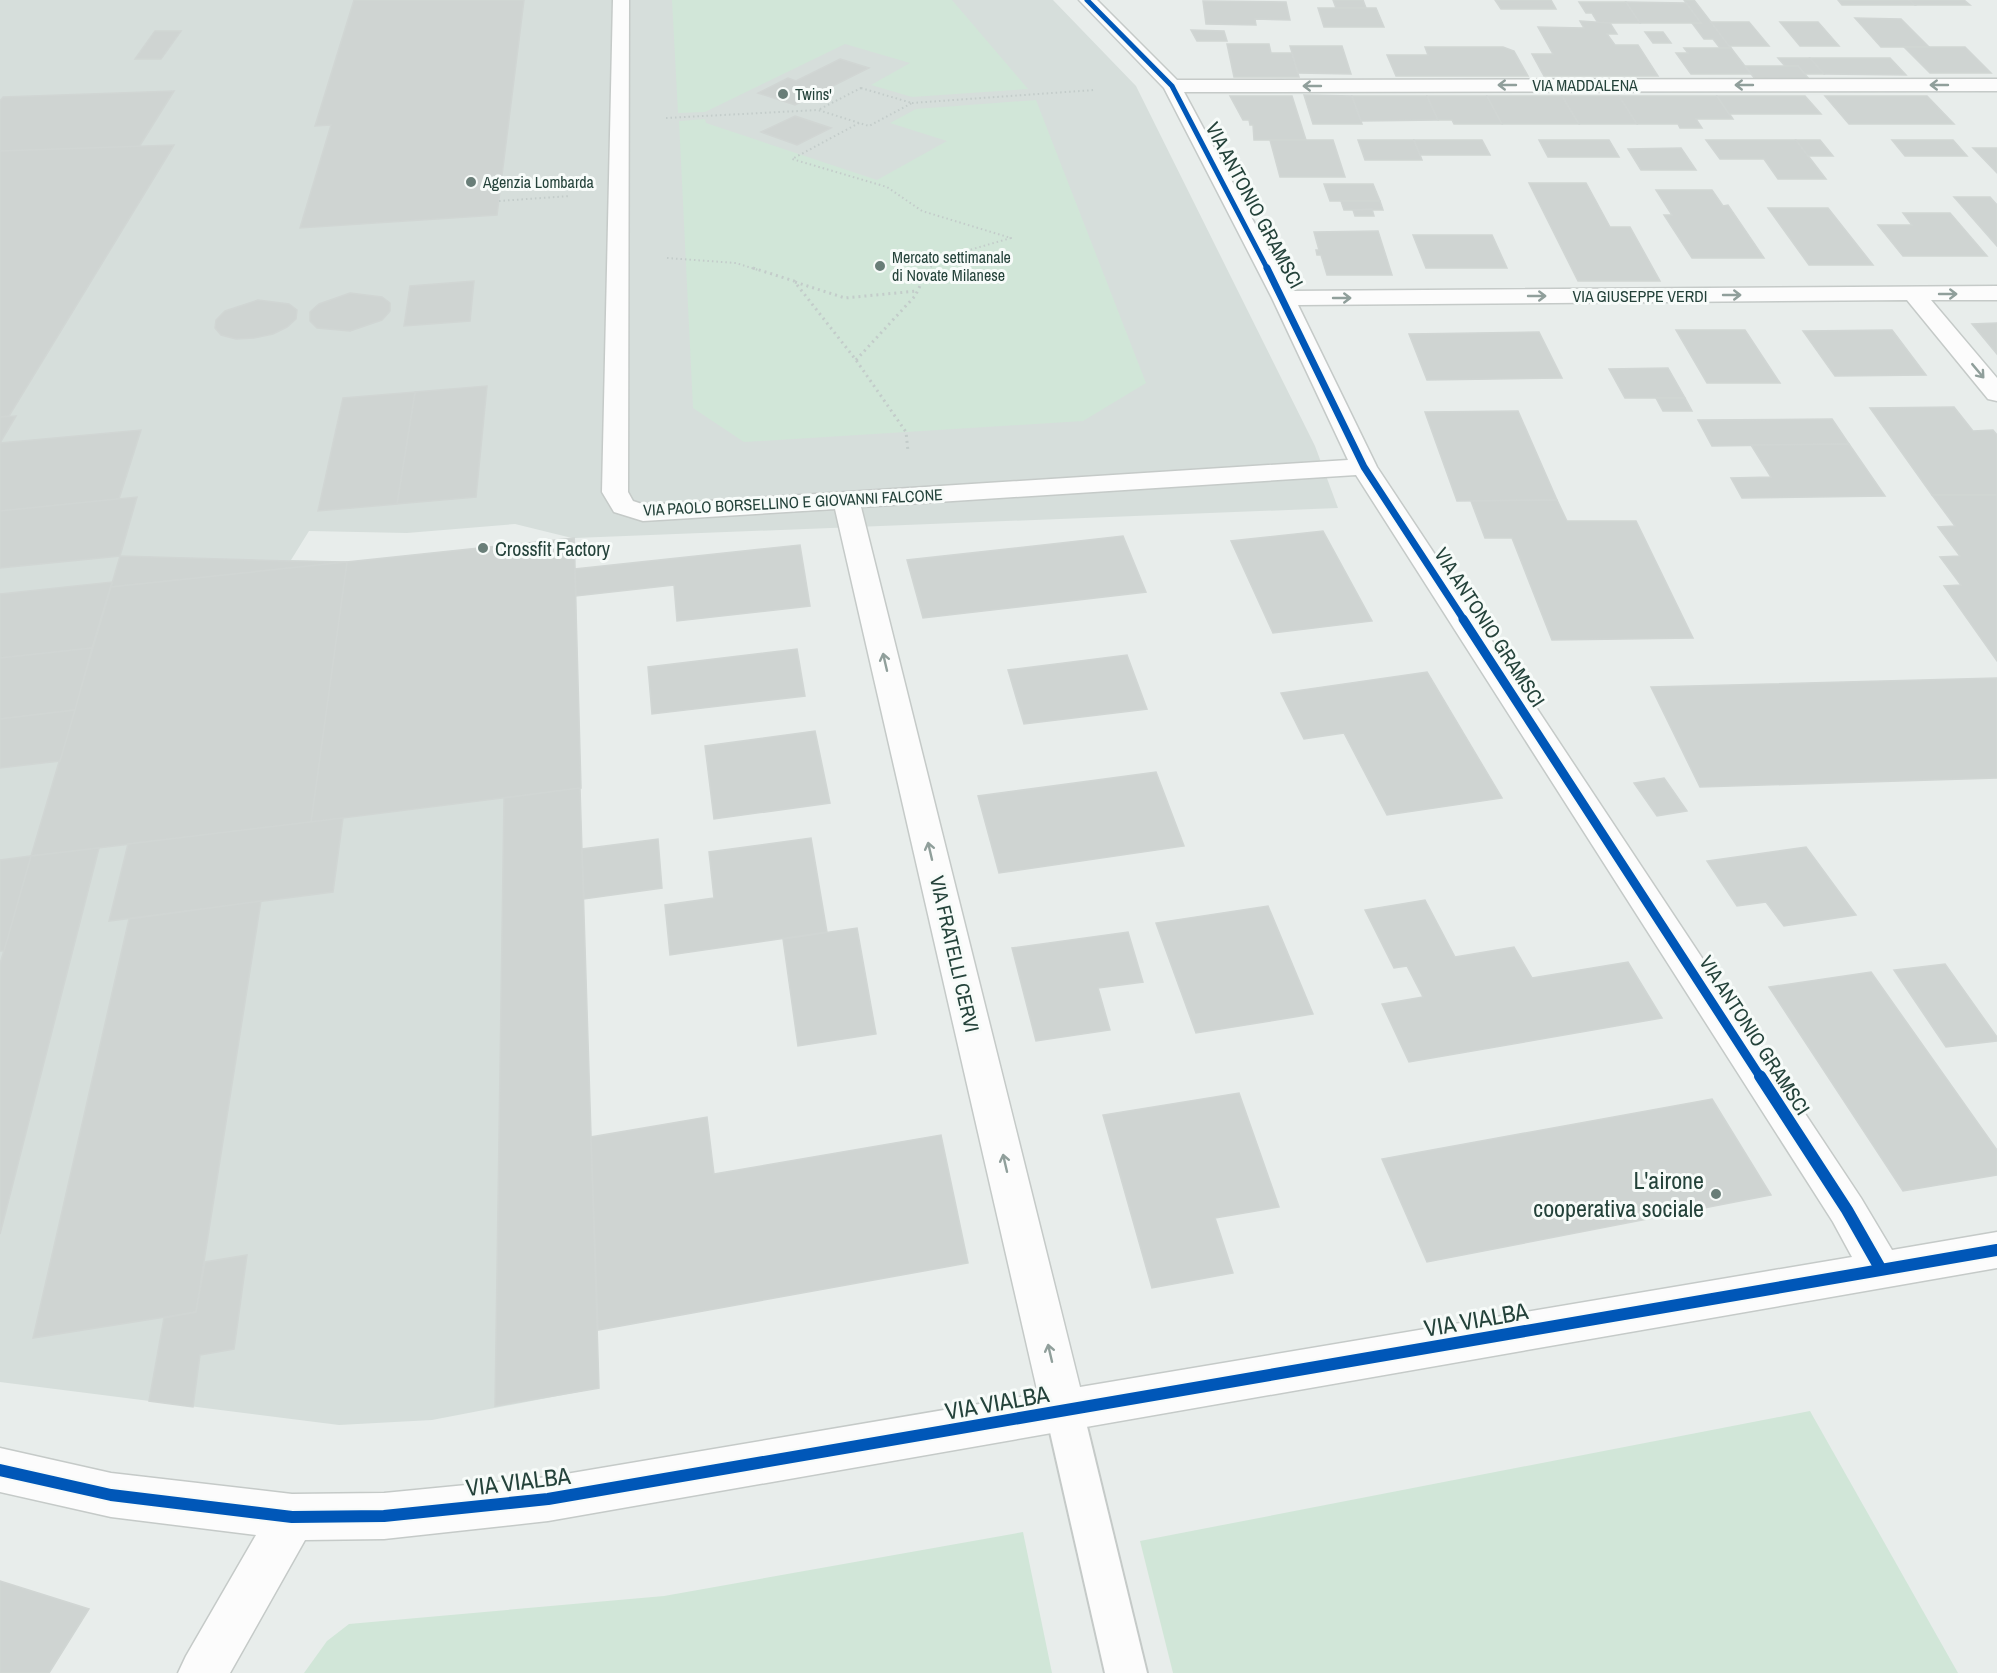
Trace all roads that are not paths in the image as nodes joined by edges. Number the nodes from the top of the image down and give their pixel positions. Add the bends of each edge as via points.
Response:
1 (621, 0) edge
2 (1087, 0) edge
3 (1997, 85) edge
4 (1172, 86) junction
5 (1997, 293) edge
6 (1914, 294) junction
7 (1283, 298) junction
8 (1997, 394) edge
9 (1365, 467) junction
10 (846, 499) junction
11 (1997, 1250) edge
12 (1880, 1268) junction
13 (1064, 1410) junction
14 (0, 1470) edge
15 (292, 1517) junction
16 (203, 1673) edge
17 (1126, 1673) edge

1 - 10 street, VIA PAOLO BORSELLINO E GIOVANNI FALCONE via 615,492 623,506 643,513
2 - 4 street, VIA ANTONIO GRAMSCI
3 -> 4 street, VIA MADDALENA
4 - 7 street, VIA ANTONIO GRAMSCI
6 -> 5 street, VIA GIUSEPPE VERDI
7 -> 6 street, VIA GIUSEPPE VERDI
6 -> 8 street
7 - 9 street, VIA ANTONIO GRAMSCI
9 - 10 street, VIA PAOLO BORSELLINO E GIOVANNI FALCONE
9 - 12 street, VIA ANTONIO GRAMSCI via 1847,1210
13 -> 10 street, VIA FRATELLI CERVI
11 - 12 street, VIA VIALBA
12 - 13 street, VIA VIALBA
13 - 15 street, VIA VIALBA via 548,1499 384,1516
13 - 17 lane
14 - 15 street, VIA VIALBA via 111,1495
15 - 16 street

